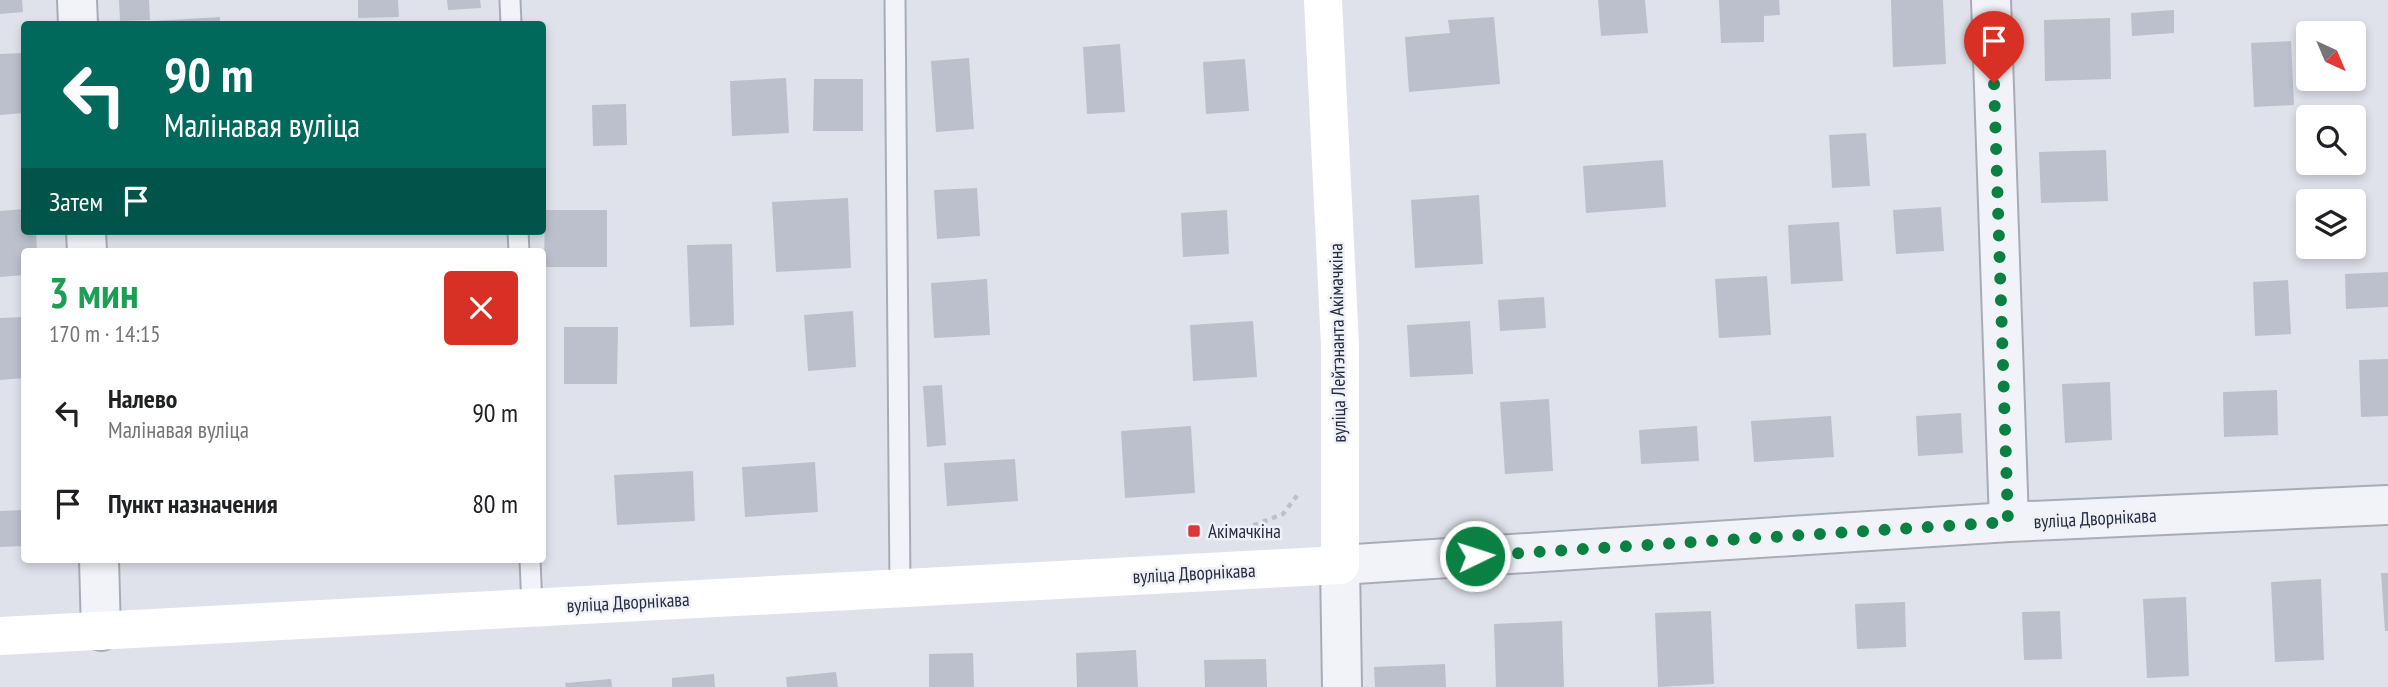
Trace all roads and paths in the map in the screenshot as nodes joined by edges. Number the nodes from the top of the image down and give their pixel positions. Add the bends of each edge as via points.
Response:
1 (77, 0) edge
2 (510, 0) edge
3 (895, 0) edge
4 (1323, 0) edge
5 (1991, 0) edge
6 (78, 21) edge
7 (511, 21) edge
8 (2388, 505) edge
9 (2008, 522) junction
10 (99, 563) edge
11 (530, 563) edge
12 (1340, 565) junction
13 (900, 587) junction
14 (532, 607) junction
15 (101, 631) junction
16 (0, 636) edge
17 (1342, 687) edge

1 - 6 street
2 - 7 lane
3 - 13 lane
4 - 12 main road, вуліца Лейтэнанта Акімачкіна via 1340,345
5 - 9 street
8 - 9 street, вуліца Дворнікава
9 - 12 street, вуліца Дворнікава
10 - 15 street
11 - 14 lane
12 - 13 main road, вуліца Дворнікава
12 - 17 street, вуліца Лейтэнанта Акімачкіна
13 - 14 main road, вуліца Дворнікава
14 - 15 main road, вуліца Дворнікава
15 - 16 main road, вуліца Дворнікава

